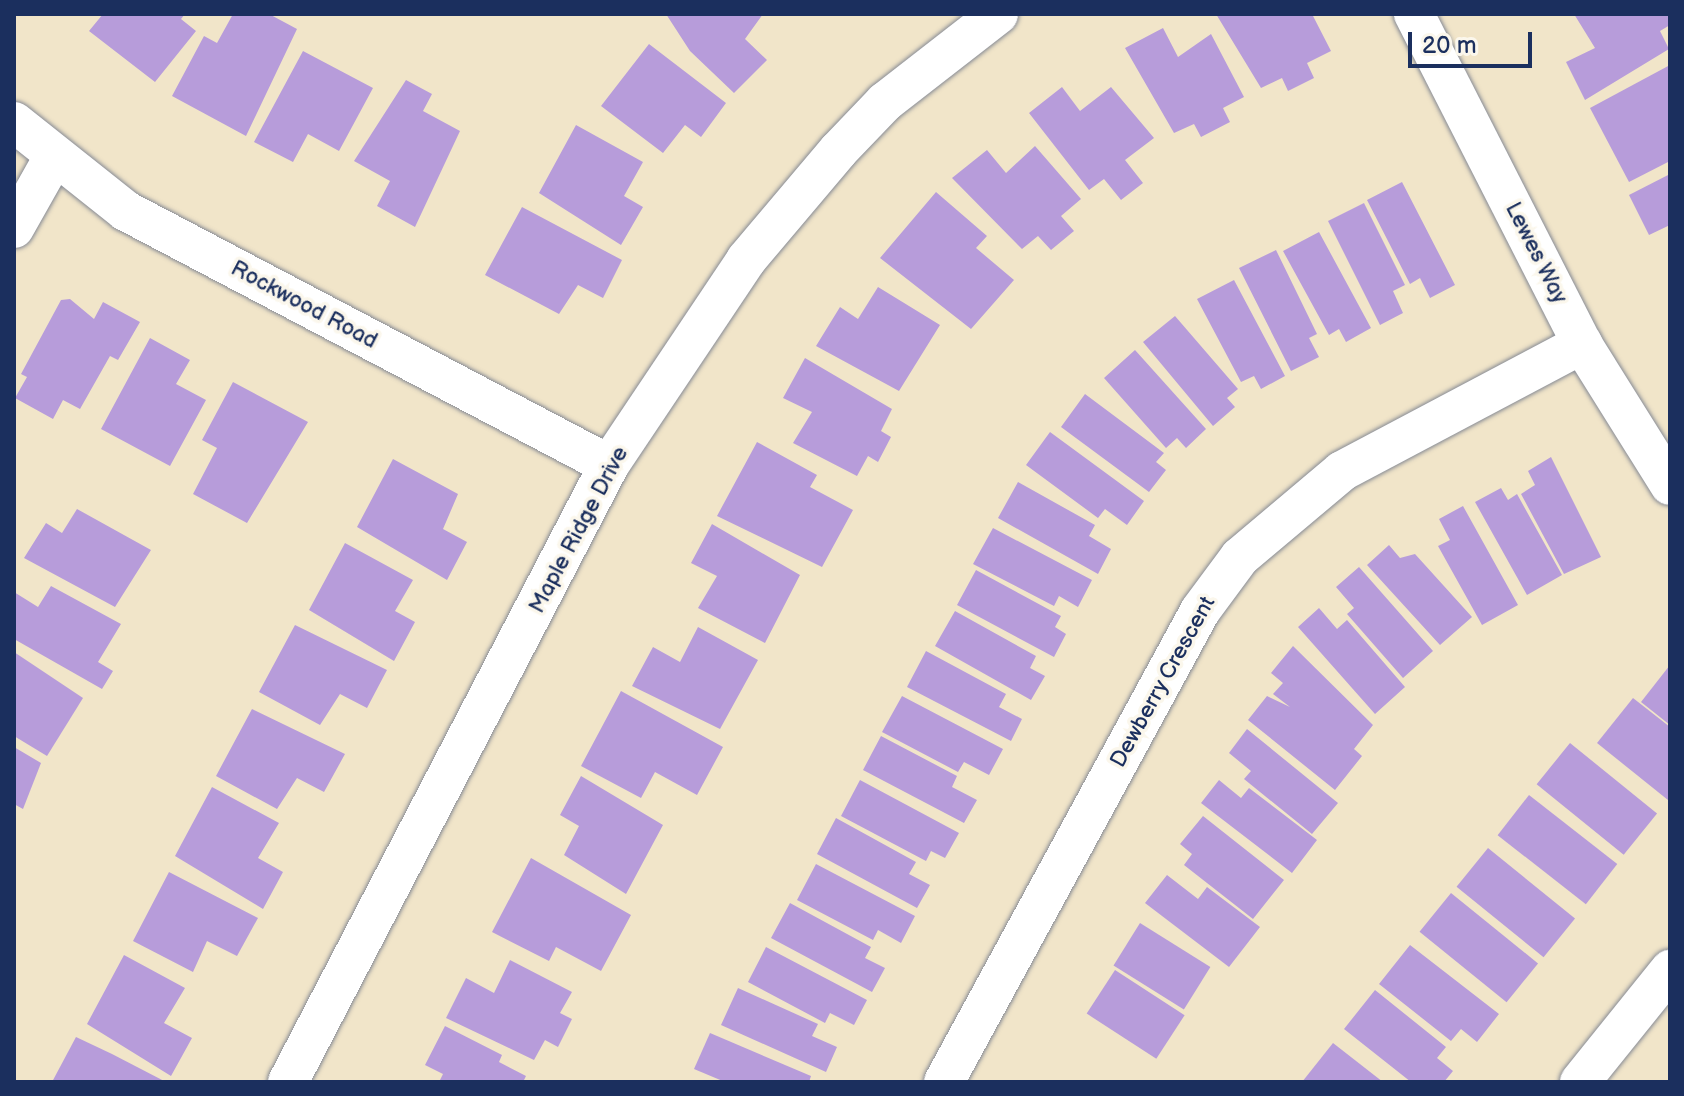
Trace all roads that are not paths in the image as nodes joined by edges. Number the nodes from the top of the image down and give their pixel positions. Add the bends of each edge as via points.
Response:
1 (998, 14) edge
2 (1414, 14) edge
3 (14, 122) edge
4 (54, 157) junction
5 (14, 228) edge
6 (1582, 344) junction
7 (609, 465) junction
8 (1670, 485) edge
9 (1670, 970) edge
10 (288, 1082) edge
11 (944, 1082) edge
12 (1580, 1082) edge

1 - 7 street, Maple Ridge Drive via 885,102 838,151 746,260
2 - 6 street, Lewes Way
3 - 4 street, Rockwood Road
4 - 5 street
4 - 7 street, Rockwood Road via 126,211
6 - 8 street, Lewes Way
6 - 11 street, Dewberry Crescent via 1342,471 1240,557 1200,611
7 - 10 street, Maple Ridge Drive
9 - 12 street

